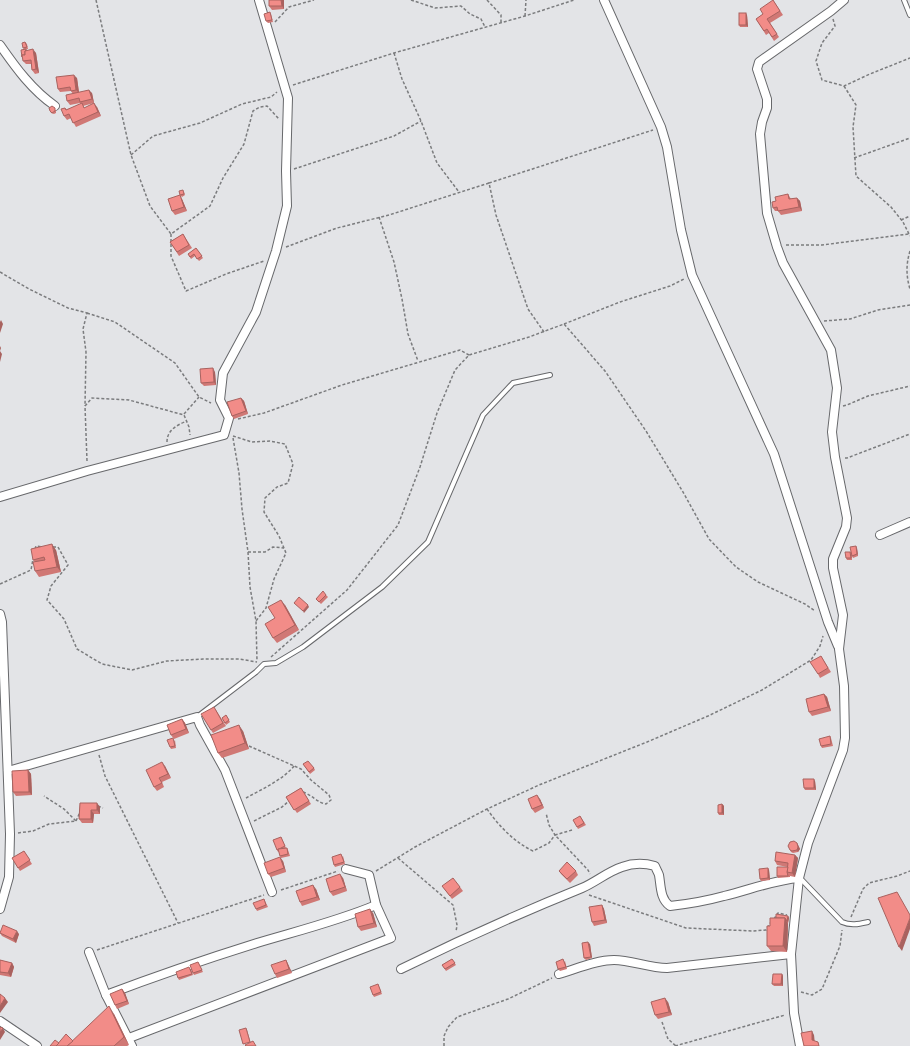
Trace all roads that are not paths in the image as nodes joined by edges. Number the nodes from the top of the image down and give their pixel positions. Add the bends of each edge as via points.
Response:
1 (260, 0) edge
2 (604, 0) edge
3 (844, 0) edge
4 (904, 0) edge
5 (910, 15) edge
6 (0, 45) edge
7 (55, 106) edge
8 (550, 375) dead end
9 (0, 497) edge
10 (910, 522) edge
11 (880, 535) dead end
12 (0, 614) edge
13 (839, 649) junction
14 (197, 717) junction
15 (8, 771) junction
16 (346, 869) road end
17 (800, 878) junction
18 (272, 892) road end
19 (376, 905) junction
20 (0, 909) edge
21 (868, 922) dead end
22 (89, 952) road end
23 (791, 954) junction
24 (401, 969) dead end
25 (559, 974) road end
26 (106, 995) junction
27 (0, 1021) edge
28 (131, 1042) edge
29 (37, 1046) edge
30 (800, 1046) edge

1 - 9 street via 288,98 287,206 276,251 256,312 223,373 220,400 229,418 224,435
2 - 13 street via 661,127 692,275 774,454
3 - 13 street via 831,12 759,62 757,69 767,99 760,134 767,213 783,263 831,350 837,388 832,432 847,518 833,559 842,615
4 - 5 lane
6 - 7 street via 18,71
8 - 14 lane via 513,383 483,415 428,542 382,587 303,648 276,663 264,664
10 - 11 street
12 - 15 street
13 - 17 street via 844,686 844,750 808,843
14 - 15 street
14 - 18 street via 225,770
15 - 20 street via 9,877
16 - 19 street via 369,875
17 - 21 lane via 842,922
17 - 23 street
17 - 24 street via 787,879 694,903 670,906 665,902 655,866 644,863 623,866
19 - 26 street via 164,973
19 - 28 street via 391,938
22 - 26 street
23 - 25 street via 667,968 614,960
23 - 30 street via 794,1013
26 - 28 street
27 - 29 street

